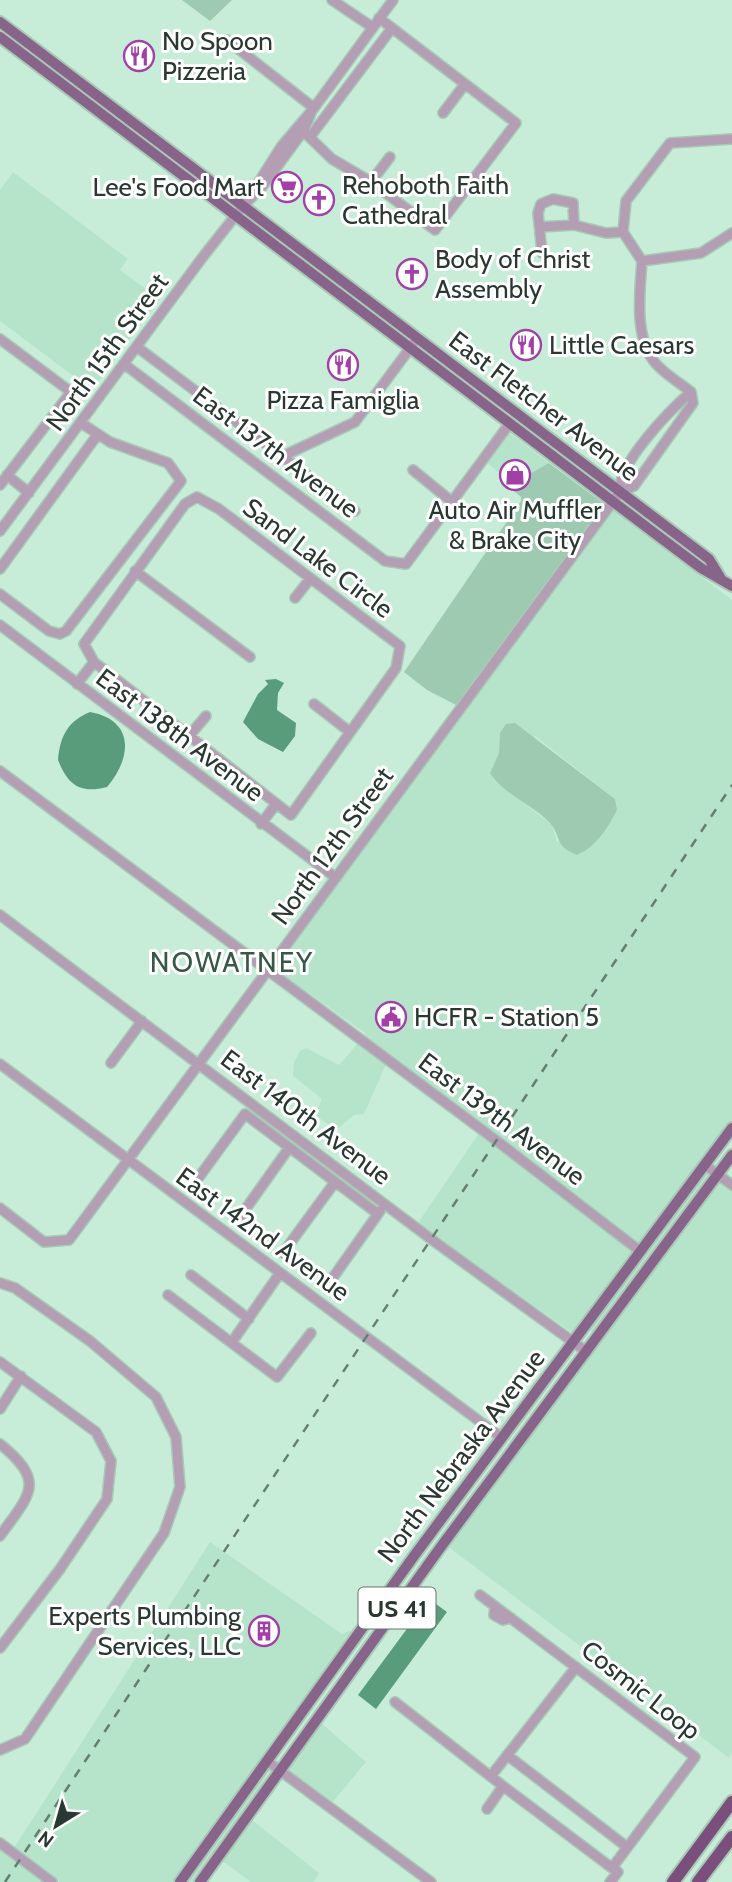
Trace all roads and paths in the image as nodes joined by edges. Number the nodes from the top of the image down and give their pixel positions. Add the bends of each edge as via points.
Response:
1 (332, 0) edge
2 (393, 0) edge
3 (380, 18) junction
4 (0, 22) edge
5 (372, 27) junction
6 (392, 28) junction
7 (0, 37) edge
8 (227, 40) dead end
9 (66, 71) junction
10 (58, 80) junction
11 (465, 84) junction
12 (115, 108) junction
13 (313, 111) junction
14 (443, 113) dead end
15 (108, 118) junction
16 (307, 134) junction
17 (732, 139) edge
18 (390, 158) dead end
19 (371, 183) junction
20 (246, 202) junction
21 (235, 215) junction
22 (574, 225) junction
23 (540, 227) junction
24 (624, 232) junction
25 (731, 238) edge
26 (542, 253) dead end
27 (642, 261) junction
28 (0, 339) edge
29 (414, 344) junction
30 (137, 347) junction
31 (124, 364) junction
32 (691, 392) junction
33 (81, 423) junction
34 (510, 423) junction
35 (98, 434) junction
36 (281, 457) junction
37 (580, 460) junction
38 (413, 470) dead end
39 (7, 475) junction
40 (0, 485) edge
41 (29, 493) junction
42 (616, 497) junction
43 (451, 501) junction
44 (355, 511) dead end
45 (0, 531) edge
46 (0, 569) edge
47 (135, 571) junction
48 (310, 579) junction
49 (732, 586) edge
50 (0, 594) edge
51 (295, 598) dead end
52 (0, 625) edge
53 (250, 657) dead end
54 (94, 662) junction
55 (77, 684) junction
56 (314, 704) dead end
57 (205, 716) dead end
58 (350, 732) junction
59 (189, 736) junction
60 (0, 771) edge
61 (276, 804) junction
62 (261, 824) junction
63 (335, 877) junction
64 (0, 915) edge
65 (268, 969) junction
66 (142, 1021) junction
67 (111, 1063) dead end
68 (0, 1064) edge
69 (200, 1064) junction
70 (732, 1128) edge
71 (289, 1148) junction
72 (732, 1155) edge
73 (128, 1160) junction
74 (705, 1165) junction
75 (718, 1174) junction
76 (335, 1182) junction
77 (732, 1185) edge
78 (191, 1188) dead end
79 (380, 1199) junction
80 (362, 1203) junction
81 (0, 1208) edge
82 (378, 1214) junction
83 (237, 1221) dead end
84 (640, 1251) junction
85 (283, 1253) dead end
86 (280, 1273) junction
87 (191, 1275) dead end
88 (0, 1283) edge
89 (327, 1286) dead end
90 (168, 1295) dead end
91 (249, 1319) junction
92 (582, 1330) junction
93 (312, 1333) dead end
94 (595, 1340) junction
95 (232, 1342) junction
96 (573, 1342) junction
97 (587, 1352) junction
98 (0, 1362) edge
99 (21, 1376) junction
100 (0, 1409) edge
101 (523, 1437) junction
102 (502, 1438) junction
103 (0, 1444) edge
104 (0, 1536) edge
105 (480, 1595) dead end
106 (0, 1648) edge
107 (576, 1667) junction
108 (395, 1702) dead end
109 (0, 1750) edge
110 (507, 1755) junction
111 (267, 1760) junction
112 (281, 1770) junction
113 (491, 1776) junction
114 (503, 1786) junction
115 (732, 1802) edge
116 (487, 1809) dead end
117 (732, 1837) edge
118 (0, 1843) edge
119 (628, 1847) junction
120 (612, 1868) junction
121 (52, 1882) edge
122 (180, 1882) edge
123 (201, 1882) edge
124 (431, 1882) edge
125 (610, 1882) edge
126 (673, 1882) edge
127 (698, 1882) edge

1 - 5 street
2 - 3 street, North 15th Street
3 - 5 street, North 15th Street
3 - 6 street
4 - 9 main road, East Fletcher Avenue
5 - 13 street, North 15th Street
6 - 11 street
6 - 16 street
7 - 10 main road, East Fletcher Avenue
8 - 13 street
9 - 10 main road
9 - 12 main road, East Fletcher Avenue
10 - 15 main road, East Fletcher Avenue
11 - 14 street
11 - 19 street via 516,123 435,230
12 - 15 main road
12 - 20 main road, East Fletcher Avenue
13 - 16 street, North 15th Street
13 - 20 street, North 15th Street via 262,173
15 - 21 main road, East Fletcher Avenue
16 - 19 street via 332,159
16 - 20 street, North 15th Street
17 - 24 street via 670,143 626,201
18 - 19 street
20 - 21 street, North 15th Street
20 - 29 main road, East Fletcher Avenue
21 - 29 main road, East Fletcher Avenue
21 - 30 street, North 15th Street
22 - 23 street
22 - 23 street via 573,203 553,199 541,204
22 - 24 street
23 - 26 street
24 - 27 street
25 - 27 street via 701,253
27 - 32 street via 640,314 646,343 653,360
28 - 39 street via 71,392
29 - 34 main road, East Fletcher Avenue
29 - 36 street via 355,422
29 - 37 main road, East Fletcher Avenue
30 - 31 street, North 15th Street
30 - 36 street
31 - 33 street, North 15th Street
31 - 43 street, East 137th Avenue via 385,561 406,564
32 - 42 street via 656,428 620,478
32 - 42 street via 693,403 634,486
33 - 35 street
33 - 41 street, North 15th Street
34 - 37 main road
34 - 42 main road, East Fletcher Avenue
34 - 43 street
35 - 46 street
35 - 50 street via 167,463 181,481 66,631 49,631
36 - 44 street
37 - 42 main road, East Fletcher Avenue
38 - 43 street
39 - 40 street
39 - 41 street
41 - 45 street, North 15th Street
42 - 49 main road, East Fletcher Avenue via 701,568
42 - 63 street, North 12th Street
47 - 48 street, Sand Lake Circle via 185,504 197,497
47 - 53 street
47 - 54 street, Sand Lake Circle via 84,644
48 - 51 street
48 - 58 street, Sand Lake Circle via 400,646 396,668
52 - 55 street, East 138th Avenue
54 - 55 street
54 - 59 street
55 - 62 street, East 138th Avenue
56 - 58 street
57 - 59 street
58 - 61 street, Sand Lake Circle via 291,815
59 - 61 street
60 - 65 street, East 139th Avenue
61 - 62 street
62 - 63 street, East 138th Avenue
63 - 65 street, North 12th Street
64 - 66 street, East 140th Avenue
65 - 69 street, North 12th Street
65 - 84 street, East 139th Avenue
66 - 67 street
66 - 69 street, East 140th Avenue
68 - 73 street, East 142nd Avenue
69 - 73 street, North 12th Street
69 - 79 street, East 140th Avenue
70 - 74 main road, North Nebraska Avenue / US 41
71 - 76 street
71 - 78 street via 245,1114
71 - 83 street
72 - 75 main road, North Nebraska Avenue / US 41
73 - 81 street, North 12th Street via 69,1240 44,1242
73 - 86 street, East 142nd Avenue
74 - 75 street
74 - 84 main road, North Nebraska Avenue / US 41
75 - 77 street
75 - 94 main road, North Nebraska Avenue / US 41
76 - 80 street
76 - 85 street
79 - 80 street
79 - 82 street
79 - 96 street, East 140th Avenue
80 - 82 street
82 - 89 street
84 - 92 main road, North Nebraska Avenue / US 41
86 - 91 street
86 - 102 street, East 142nd Avenue
87 - 91 street
88 - 109 street via 15,1288 90,1341 156,1397 176,1437 180,1487 164,1533 25,1739
90 - 95 street
91 - 95 street
92 - 94 main road
92 - 96 main road, North Nebraska Avenue / US 41
93 - 95 street via 276,1377
94 - 97 main road, North Nebraska Avenue / US 41
96 - 97 street, East 140th Avenue
96 - 102 main road, North Nebraska Avenue / US 41
97 - 101 main road, North Nebraska Avenue / US 41
98 - 99 street
99 - 100 street
99 - 106 street via 96,1432 111,1461 107,1499
101 - 102 main road via 514,1441
101 - 112 main road, North Nebraska Avenue / US 41
102 - 111 main road, North Nebraska Avenue / US 41
103 - 104 street via 23,1463 29,1477 28,1496
105 - 107 street, Cosmic Loop via 495,1606 495,1615 511,1618
107 - 110 street
107 - 119 street, Cosmic Loop via 695,1757
108 - 113 street
110 - 113 street
110 - 119 street
111 - 112 street
111 - 122 main road, North Nebraska Avenue / US 41
112 - 123 main road, North Nebraska Avenue / US 41
112 - 124 street
113 - 114 street
114 - 116 street
114 - 120 street
115 - 126 highway
117 - 127 highway
118 - 121 street
119 - 120 street, Cosmic Loop
120 - 125 street via 618,1872

